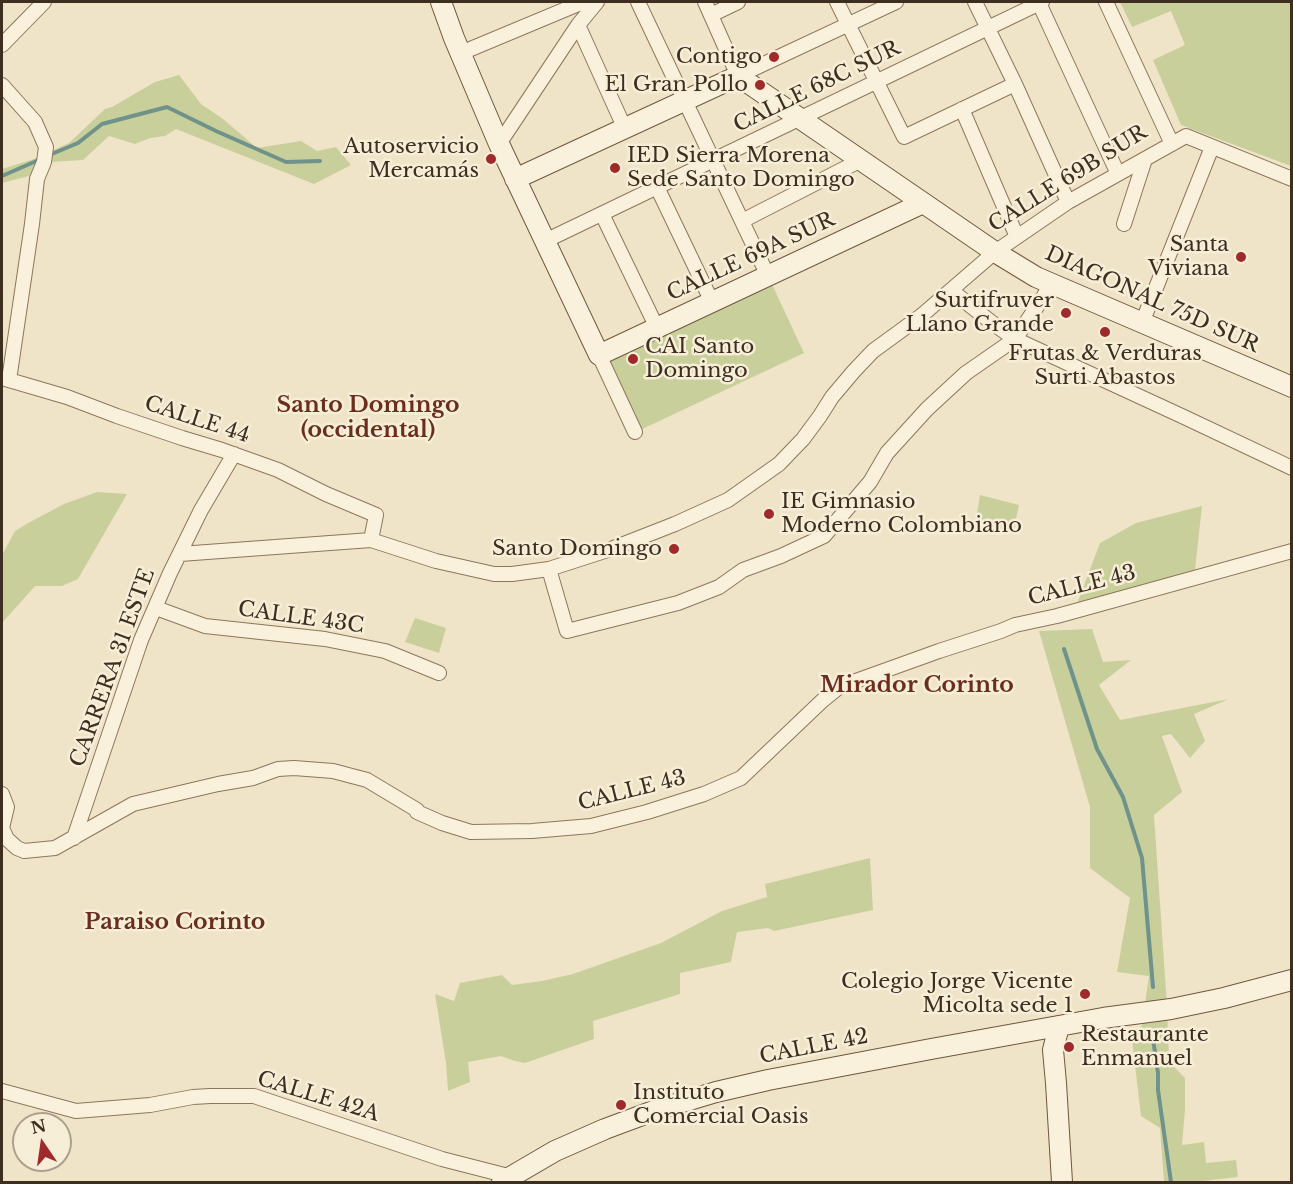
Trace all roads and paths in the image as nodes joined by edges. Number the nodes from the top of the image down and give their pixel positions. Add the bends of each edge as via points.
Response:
1 (44, 2) edge
2 (441, 2) edge
3 (583, 2) edge
4 (597, 2) edge
5 (638, 2) edge
6 (738, 2) edge
7 (837, 2) edge
8 (896, 2) edge
9 (975, 2) edge
10 (1041, 2) edge
11 (1106, 2) edge
12 (708, 8) edge
13 (848, 24) junction
14 (578, 25) junction
15 (987, 28) junction
16 (2, 45) edge
17 (461, 52) junction
18 (738, 76) junction
19 (876, 81) junction
20 (1015, 84) junction
21 (2, 85) edge
22 (684, 101) junction
23 (962, 109) junction
24 (800, 118) junction
25 (626, 129) junction
26 (499, 144) junction
27 (1172, 144) junction
28 (1212, 147) junction
29 (1145, 159) junction
30 (713, 160) junction
31 (861, 160) junction
32 (1118, 174) junction
33 (515, 179) junction
34 (1292, 179) edge
35 (657, 187) junction
36 (1068, 202) junction
37 (923, 203) junction
38 (602, 214) junction
39 (742, 221) junction
40 (1124, 224) dead end
41 (1017, 237) junction
42 (545, 241) junction
43 (995, 252) junction
44 (768, 276) junction
45 (1050, 284) junction
46 (951, 291) junction
47 (712, 302) junction
48 (1142, 323) junction
49 (657, 328) junction
50 (1015, 339) junction
51 (599, 355) junction
52 (5, 379) edge
53 (1292, 387) edge
54 (635, 432) dead end
55 (234, 454) junction
56 (1292, 468) edge
57 (371, 540) junction
58 (1292, 551) edge
59 (180, 554) junction
60 (549, 569) junction
61 (156, 608) junction
62 (439, 673) dead end
63 (2, 794) edge
64 (74, 838) junction
65 (1292, 980) edge
66 (1059, 1026) junction
67 (2, 1091) edge
68 (507, 1180) edge
69 (1062, 1182) edge

1 - 16 street
2 - 17 street
3 - 17 street
4 - 14 street
5 - 22 street
6 - 12 street
7 - 13 street
8 - 13 street
9 - 15 street
10 - 15 street, CALLE 68C SUR
10 - 32 street
11 - 27 street
12 - 18 street
13 - 18 street
13 - 19 street
14 - 25 street
14 - 26 street
15 - 19 street, CALLE 68C SUR
15 - 20 street
17 - 26 street
18 - 22 street
18 - 24 street, DIAGONAL 75D SUR
19 - 23 street via 904,137
19 - 24 street, CALLE 68C SUR
20 - 23 street
20 - 36 street
21 - 52 street via 34,122 46,147 37,179
22 - 25 street
22 - 30 street
23 - 41 street
24 - 30 street, CALLE 68C SUR
24 - 31 street, DIAGONAL 75D SUR
25 - 33 street
26 - 33 street
27 - 28 street, CALLE 69B SUR via 1186,136
27 - 29 street, CALLE 69B SUR
28 - 34 street
28 - 48 street
29 - 32 street, CALLE 69B SUR
29 - 40 street
30 - 35 street, CALLE 68C SUR
30 - 39 street
31 - 37 street, DIAGONAL 75D SUR
31 - 39 street
32 - 36 street, CALLE 69B SUR
33 - 42 street
35 - 38 street, CALLE 68C SUR
35 - 47 street
36 - 41 street, CALLE 69B SUR
37 - 43 street, DIAGONAL 75D SUR
37 - 44 street, CALLE 69A SUR
38 - 42 street, CALLE 68C SUR
38 - 49 street
39 - 44 street
41 - 43 street, CALLE 69B SUR
42 - 51 street
43 - 45 street, DIAGONAL 75D SUR
43 - 46 street, CALLE 69B SUR
44 - 47 street, CALLE 69A SUR
45 - 48 street, DIAGONAL 75D SUR
45 - 50 street
46 - 50 street
46 - 60 street, CALLE 69B SUR via 873,351 779,464 728,500 675,525
47 - 49 street, CALLE 69A SUR
48 - 53 street, DIAGONAL 75D SUR
49 - 51 street, CALLE 69A SUR
50 - 56 street
50 - 60 street via 966,373 927,409 887,453 870,482 824,536 678,603 567,630
51 - 54 street
52 - 55 street, CALLE 44
55 - 57 street, CALLE 44 via 376,515
55 - 59 street, CARRERA 31 ESTE
57 - 59 street
57 - 60 street, CALLE 69B SUR via 494,574
58 - 64 street, CALLE 43 via 1068,614 1015,625 839,687 741,778 704,794 591,826 471,832 417,813 367,780 333,771 294,768 134,804
59 - 61 street, CARRERA 31 ESTE
61 - 62 street, CALLE 43C via 205,626 325,639 385,651
61 - 64 street, CARRERA 31 ESTE via 141,640
63 - 64 street, CALLE 43 via 7,807 2,828 17,848 55,848
65 - 66 street, CALLE 42 via 1171,1009
66 - 68 street, CALLE 42 via 716,1092 605,1129 555,1151
66 - 69 street via 1053,1050
67 - 68 street, CALLE 42A via 76,1111 150,1106 193,1097 254,1096

